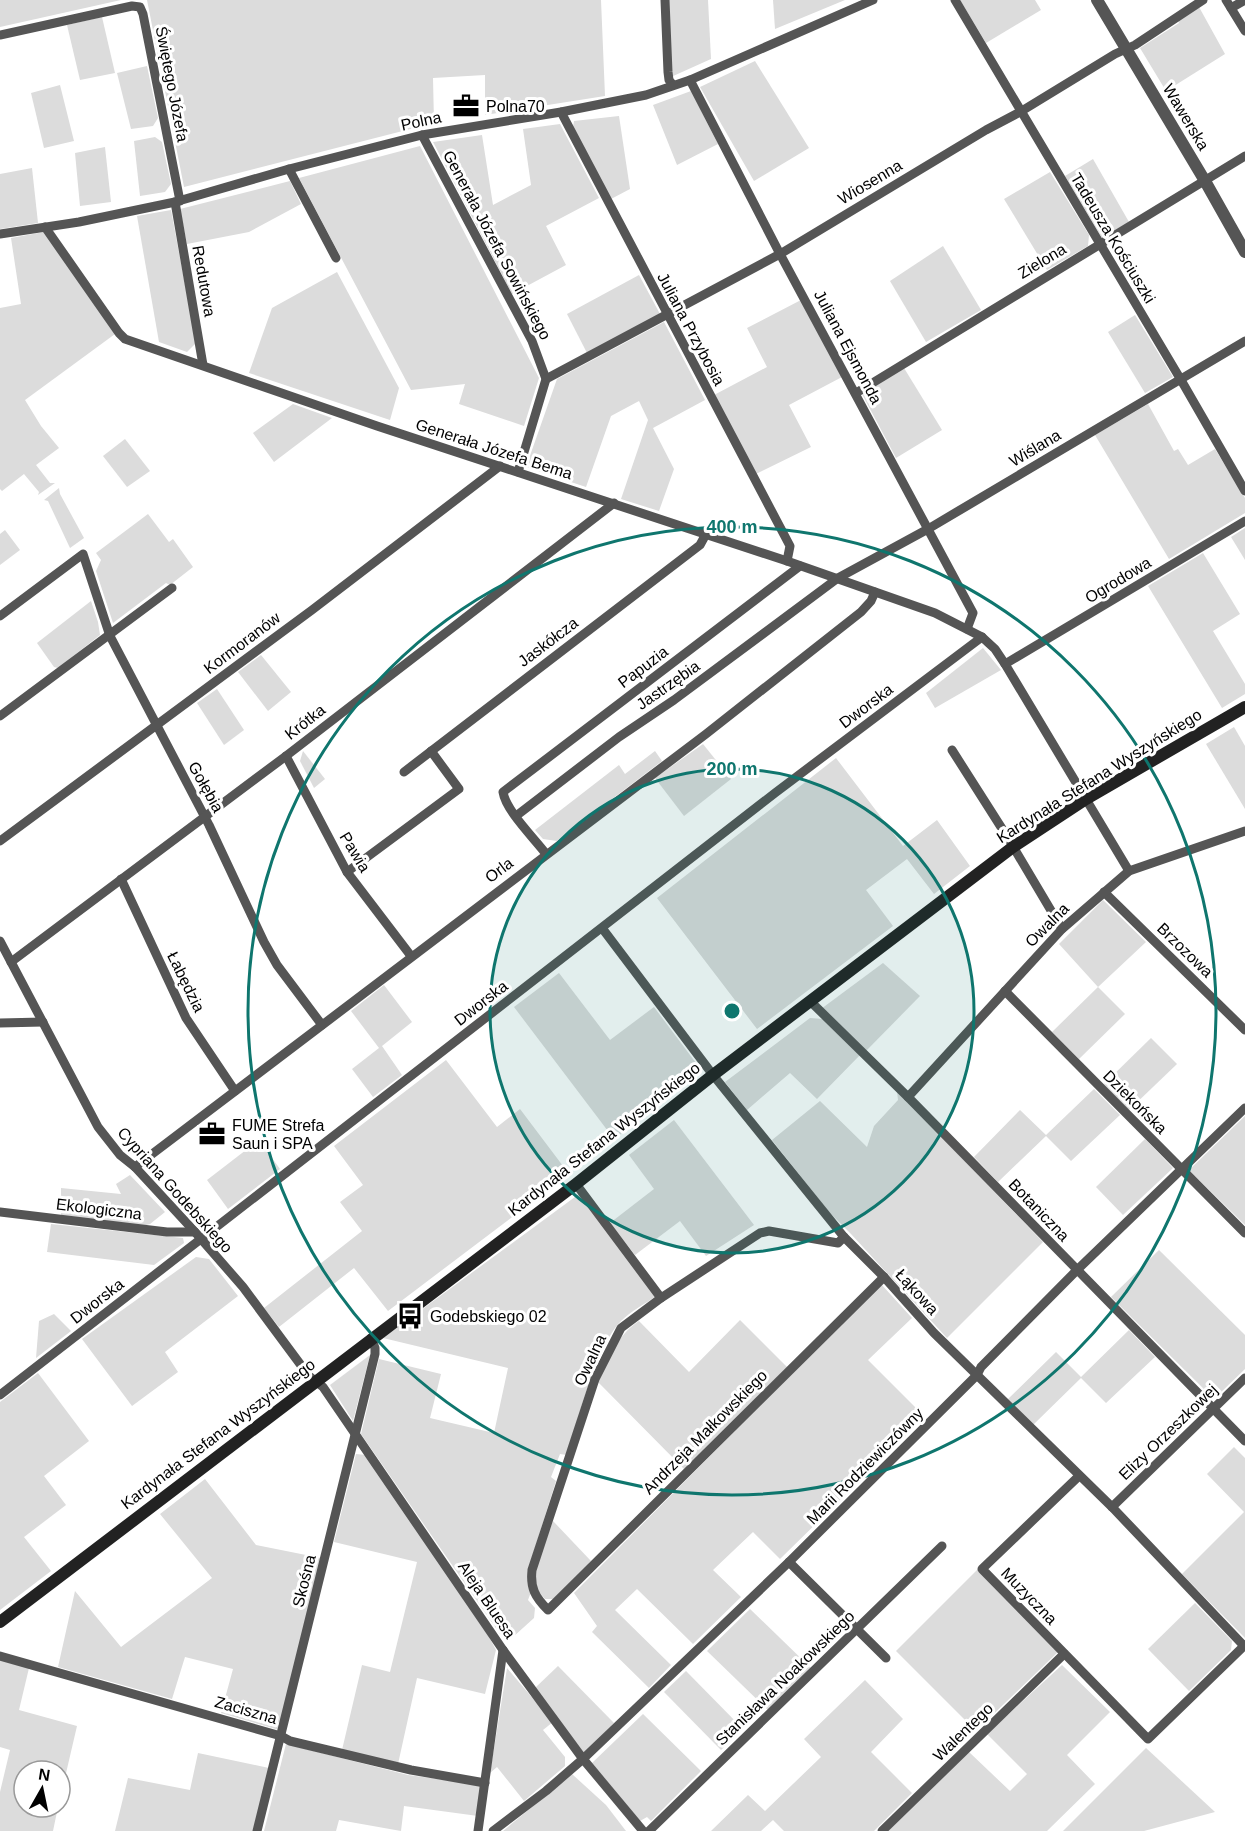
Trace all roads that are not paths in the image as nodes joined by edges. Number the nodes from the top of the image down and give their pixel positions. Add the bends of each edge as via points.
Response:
1 (665, 0) edge
2 (873, 0) edge
3 (955, 0) edge
4 (1097, 0) edge
5 (1203, 0) edge
6 (1245, 0) edge
7 (1229, 4) edge
8 (1245, 32) edge
9 (0, 35) edge
10 (1126, 49) junction
11 (690, 80) junction
12 (673, 85) junction
13 (561, 112) junction
14 (1020, 112) junction
15 (422, 135) junction
16 (1245, 156) edge
17 (289, 169) junction
18 (1205, 181) junction
19 (178, 202) junction
20 (45, 227) junction
21 (0, 234) edge
22 (1100, 244) junction
23 (1245, 252) edge
24 (780, 254) junction
25 (336, 258) dead end
26 (667, 316) junction
27 (1245, 340) edge
28 (203, 365) junction
29 (546, 380) junction
30 (1181, 380) junction
31 (856, 393) junction
32 (500, 466) junction
33 (518, 472) junction
34 (1245, 491) edge
35 (614, 503) junction
36 (1245, 521) edge
37 (927, 529) junction
38 (706, 534) junction
39 (787, 561) junction
40 (800, 566) junction
41 (838, 578) junction
42 (172, 588) dead end
43 (875, 592) junction
44 (0, 616) edge
45 (967, 628) junction
46 (110, 636) junction
47 (982, 637) junction
48 (1005, 664) junction
49 (1245, 706) edge
50 (0, 717) edge
51 (156, 725) junction
52 (952, 750) dead end
53 (431, 751) junction
54 (286, 756) junction
55 (404, 772) dead end
56 (1086, 799) junction
57 (204, 816) junction
58 (516, 816) junction
59 (1245, 831) edge
60 (0, 841) edge
61 (1012, 847) junction
62 (546, 854) junction
63 (1129, 871) junction
64 (347, 872) junction
65 (121, 879) junction
66 (1104, 892) junction
67 (602, 928) junction
68 (1062, 929) junction
69 (0, 941) edge
70 (411, 956) junction
71 (11, 962) junction
72 (1005, 991) junction
73 (811, 1002) junction
74 (43, 1022) junction
75 (0, 1023) edge
76 (322, 1025) junction
77 (1245, 1030) edge
78 (713, 1076) junction
79 (235, 1091) junction
80 (908, 1097) junction
81 (1245, 1108) edge
82 (135, 1167) junction
83 (1181, 1169) junction
84 (576, 1184) junction
85 (0, 1212) edge
86 (1245, 1233) edge
87 (199, 1236) junction
88 (844, 1237) junction
89 (1077, 1270) junction
90 (884, 1276) junction
91 (661, 1298) junction
92 (371, 1338) junction
93 (977, 1376) junction
94 (1245, 1378) edge
95 (315, 1381) junction
96 (0, 1395) edge
97 (1213, 1409) junction
98 (356, 1433) junction
99 (1245, 1441) edge
100 (1079, 1476) junction
101 (1112, 1507) junction
102 (942, 1546) dead end
103 (789, 1562) junction
104 (548, 1610) joint
105 (0, 1622) edge
106 (857, 1628) junction
107 (1244, 1645) edge
108 (503, 1650) junction
109 (1064, 1654) junction
110 (0, 1656) edge
111 (886, 1658) dead end
112 (281, 1736) junction
113 (583, 1759) junction
114 (485, 1783) junction
115 (257, 1831) edge
116 (478, 1831) edge
117 (493, 1831) edge
118 (643, 1831) edge
119 (648, 1831) edge
120 (882, 1831) edge

1 - 12 street via 668,72
2 - 11 street, Polna
3 - 14 street, Tadeusza Kościuszki
4 - 10 street, Wawerska
5 - 10 street, Wiosenna
6 - 7 street
7 - 8 street
9 - 19 street, Świętego Józefa via 140,7
10 - 14 street, Wiosenna
10 - 18 street, Wawerska
11 - 12 street, Polna
11 - 24 street, Juliana Ejsmonda
12 - 13 street, Polna via 621,102
13 - 15 street, Polna
13 - 26 street, Juliana Przybosia
14 - 22 street, Tadeusza Kościuszki
14 - 24 street, Wiosenna
15 - 17 street, Polna
15 - 29 street, Generała Józefa Sowińskiego via 532,341
16 - 18 street, Zielona
17 - 19 street, Polna
17 - 25 street
18 - 22 street, Zielona
18 - 23 street, Wawerska
19 - 20 street, Polna
19 - 28 street, Redutowa
20 - 21 street, Polna
20 - 28 street, Generała Józefa Bema via 119,333 126,339
22 - 30 street, Tadeusza Kościuszki
22 - 31 street, Zielona
24 - 26 street, Wiosenna
24 - 31 street, Juliana Ejsmonda
26 - 29 street, Wiosenna
26 - 39 street, Juliana Przybosia via 790,546
27 - 30 street, Wiślana
28 - 32 street, Generała Józefa Bema
29 - 33 street
30 - 34 street, Tadeusza Kościuszki
30 - 37 street, Wiślana
31 - 37 street, Juliana Ejsmonda
32 - 33 street, Generała Józefa Bema
32 - 51 street, Kormoranów
33 - 35 street, Generała Józefa Bema
35 - 38 street, Generała Józefa Bema
35 - 54 street, Krótka
36 - 48 street, Ogrodowa
37 - 41 street, Wiślana
37 - 45 street, Juliana Ejsmonda via 974,613
38 - 39 street, Generała Józefa Bema
38 - 53 street, Jaskółcza via 700,545
39 - 40 street, Generała Józefa Bema
40 - 41 street, Generała Józefa Bema
40 - 58 street, Papuzia via 503,792
41 - 43 street, Generała Józefa Bema
41 - 58 street, Jastrzębia
42 - 46 street
43 - 45 street, Generała Józefa Bema
43 - 62 street, Orla via 861,612
44 - 46 street, Gołębia via 83,554
45 - 47 street, Generała Józefa Bema
46 - 50 street
46 - 51 street, Gołębia
47 - 48 street
47 - 67 street, Dworska
48 - 56 street
49 - 56 main road, Kardynała Stefana Wyszyńskiego
51 - 57 street, Gołębia
51 - 60 street, Kormoranów
52 - 61 street
53 - 55 street, Jaskółcza
53 - 64 street via 459,789
54 - 57 street, Krótka
54 - 64 street, Pawia
56 - 61 main road, Kardynała Stefana Wyszyńskiego
56 - 63 street
57 - 65 street, Krótka
57 - 76 street, Gołębia via 264,942
58 - 62 street
59 - 63 street, Owalna
61 - 68 street
61 - 73 main road, Kardynała Stefana Wyszyńskiego
62 - 70 street, Orla
63 - 66 street, Owalna
64 - 70 street, Pawia
65 - 71 street, Krótka
65 - 79 street, Łabędzia via 186,1018
66 - 68 street, Owalna
66 - 77 street, Brzozowa
67 - 78 street, Łąkowa
67 - 87 street, Dworska
68 - 72 street, Owalna
69 - 71 street, Cypriana Godebskiego
70 - 76 street, Orla
71 - 74 street, Cypriana Godebskiego
72 - 80 street, Owalna
72 - 83 street, Dziekońska
73 - 78 main road, Kardynała Stefana Wyszyńskiego
73 - 80 street, Botaniczna
74 - 75 street
74 - 82 street, Cypriana Godebskiego via 98,1126 120,1155
76 - 79 street, Orla
78 - 84 main road, Kardynała Stefana Wyszyńskiego
78 - 88 street, Łąkowa
79 - 82 street, Orla
80 - 89 street, Botaniczna
81 - 83 street, Marii Rodziewiczówny
82 - 87 street, Cypriana Godebskiego
83 - 86 street, Dziekońska
83 - 89 street, Marii Rodziewiczówny
84 - 91 street
84 - 92 main road, Kardynała Stefana Wyszyńskiego
85 - 87 street, Ekologiczna
87 - 95 street, Cypriana Godebskiego
87 - 96 street, Dworska
88 - 90 street, Łąkowa
88 - 91 street, Owalna via 838,1243 759,1233
89 - 93 street, Marii Rodziewiczówny via 981,1367
89 - 97 street, Botaniczna
90 - 93 street, Łąkowa
90 - 104 street, Andrzeja Małkowskiego
91 - 104 street, Owalna via 621,1328 595,1379 532,1570 533,1593
92 - 95 main road, Kardynała Stefana Wyszyńskiego
92 - 98 street, Skośna via 375,1354
93 - 100 street, Łąkowa
93 - 103 street, Marii Rodziewiczówny
94 - 97 street, Elizy Orzeszkowej
95 - 98 street, Aleja Bluesa
95 - 105 main road, Kardynała Stefana Wyszyńskiego
97 - 99 street, Botaniczna
97 - 101 street, Elizy Orzeszkowej
98 - 108 street, Aleja Bluesa
98 - 112 street, Skośna
100 - 101 street, Łąkowa
100 - 109 street, Muzyczna via 982,1569
101 - 107 street, Łąkowa
102 - 106 street, Stanisława Noakowskiego
103 - 106 street
103 - 113 street, Marii Rodziewiczówny
106 - 111 street
106 - 119 street, Stanisława Noakowskiego
107 - 109 street, Muzyczna via 1149,1739
108 - 113 street, Aleja Bluesa
108 - 114 street
109 - 120 street, Walentego
110 - 112 street, Zaciszna
112 - 114 street, Zaciszna via 364,1760
112 - 115 street, Skośna
113 - 117 street, Marii Rodziewiczówny
113 - 118 street, Aleja Bluesa
114 - 116 street

